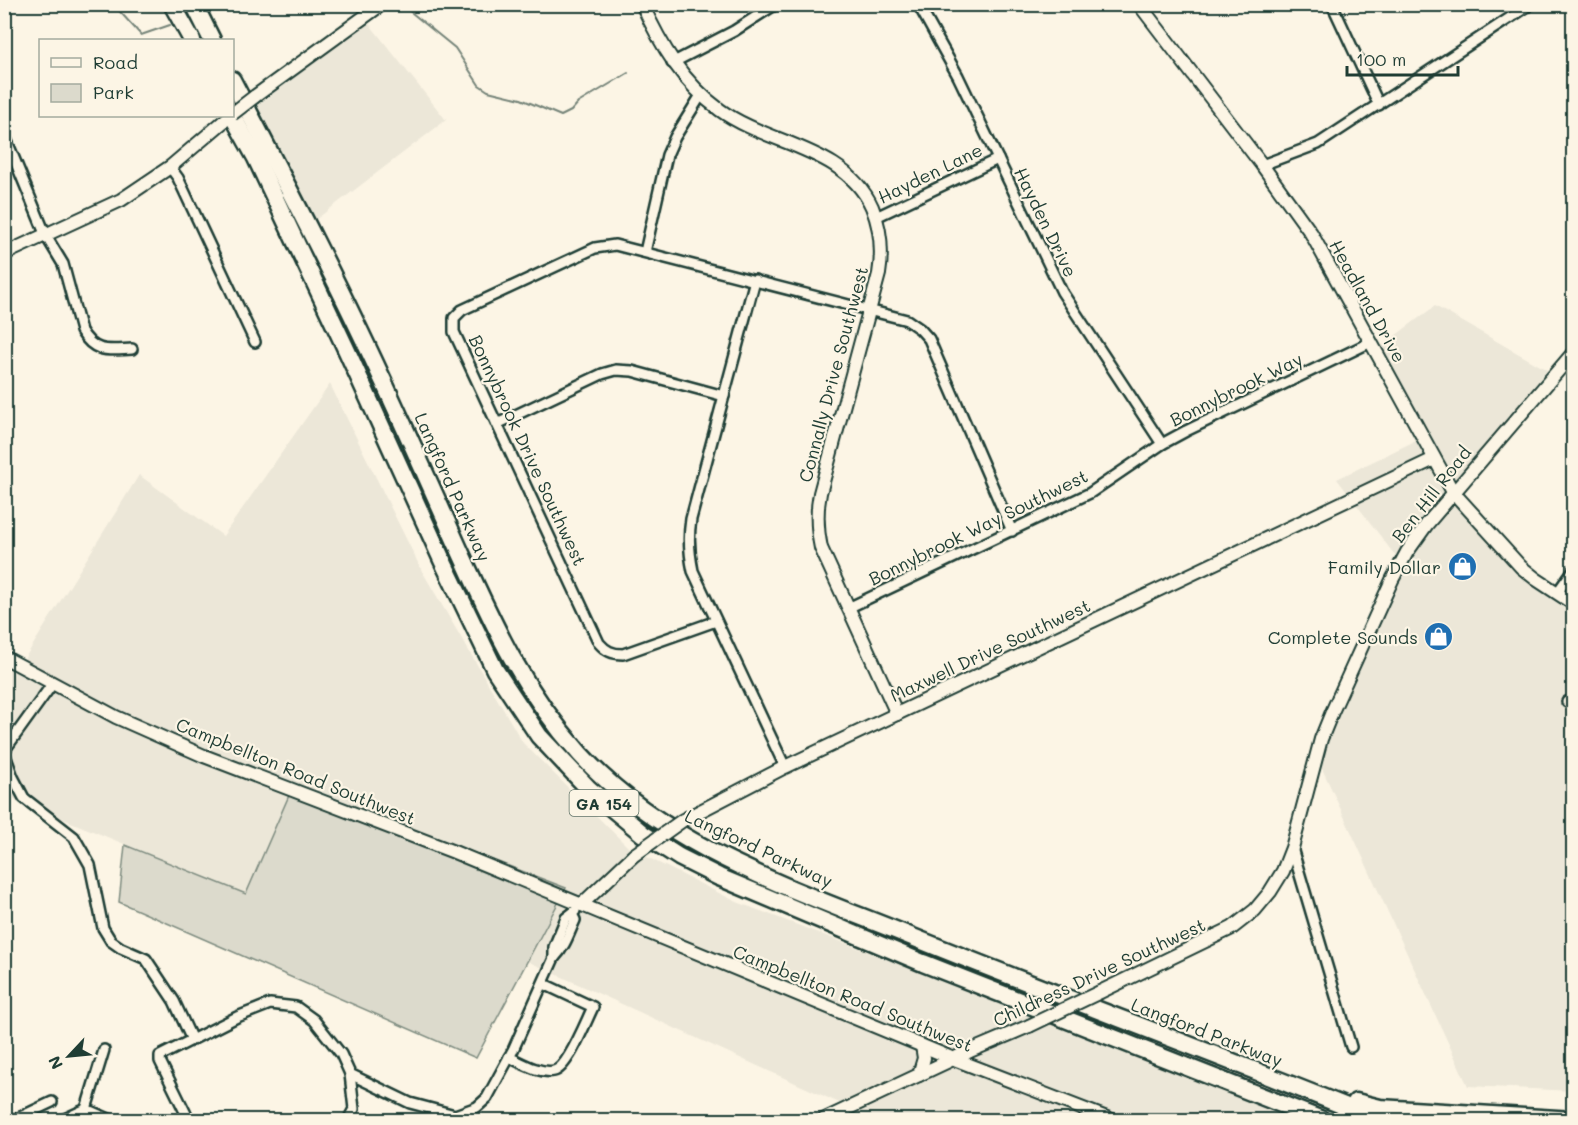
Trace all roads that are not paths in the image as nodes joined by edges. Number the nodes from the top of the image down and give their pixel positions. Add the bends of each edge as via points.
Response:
1 (172, 4) edge
2 (194, 4) edge
3 (382, 4) edge
4 (642, 4) edge
5 (776, 4) edge
6 (918, 4) edge
7 (1139, 4) edge
8 (1332, 4) edge
9 (1531, 4) edge
10 (191, 39) edge
11 (212, 39) edge
12 (672, 63) junction
13 (234, 84) edge
14 (701, 95) junction
15 (1379, 105) junction
16 (234, 113) edge
17 (229, 117) edge
18 (233, 117) edge
19 (4, 134) edge
20 (998, 159) junction
21 (1262, 165) junction
22 (170, 166) junction
23 (876, 217) junction
24 (46, 236) junction
25 (645, 252) junction
26 (4, 254) edge
27 (755, 280) junction
28 (870, 309) junction
29 (255, 342) dead end
30 (1371, 342) junction
31 (132, 349) dead end
32 (1574, 352) edge
33 (724, 396) junction
34 (497, 424) junction
35 (1161, 444) junction
36 (1434, 459) junction
37 (1120, 473) joint
38 (1453, 492) junction
39 (1012, 531) junction
40 (1574, 569) edge
41 (1557, 593) junction
42 (1574, 604) edge
43 (848, 608) junction
44 (716, 621) junction
45 (4, 657) edge
46 (53, 683) junction
47 (897, 714) junction
48 (4, 752) edge
49 (785, 767) junction
50 (1292, 848) junction
51 (576, 910) junction
52 (543, 984) junction
53 (192, 1040) junction
54 (922, 1046) junction
55 (1350, 1047) dead end
56 (104, 1050) dead end
57 (509, 1057) junction
58 (954, 1059) junction
59 (350, 1074) junction
60 (919, 1075) junction
61 (1297, 1087) junction
62 (52, 1102) dead end
63 (86, 1109) junction
64 (14, 1120) edge
65 (62, 1120) edge
66 (111, 1120) edge
67 (189, 1120) edge
68 (348, 1120) edge
69 (823, 1120) edge
70 (1112, 1120) edge
71 (1322, 1120) edge
72 (1379, 1120) edge
73 (1574, 1120) edge

1 - 10 highway
2 - 11 highway
3 - 16 street, bridge
4 - 12 street, Connally Drive Southwest
5 - 12 street
6 - 20 street, Hayden Drive
7 - 21 street, Headland Drive
8 - 15 street
9 - 15 street
12 - 14 street, Connally Drive Southwest
13 - 61 highway, Langford Parkway / GA 154 via 324,256 506,650 564,734 608,781 672,830 750,870
14 - 23 street, Connally Drive Southwest via 744,125 839,168 861,189
14 - 25 street via 667,155
15 - 21 street via 1318,144
17 - 22 street
18 - 71 highway, GA 154 via 312,276 495,670 539,736 589,789 643,834 719,877 923,963
19 - 24 street
20 - 23 street, Hayden Lane
20 - 35 street, Hayden Drive via 1062,292
21 - 30 street, Headland Drive via 1311,233
22 - 24 street via 121,200
22 - 29 street
23 - 28 street, Connally Drive Southwest via 882,258
24 - 26 street
24 - 31 street via 63,264 87,341 107,351
25 - 27 street, Bonnybrook Drive Southwest
25 - 34 street, Bonnybrook Drive Southwest via 615,245 595,248 462,310 454,318 454,332
27 - 28 street, Bonnybrook Drive Southwest
27 - 33 street
28 - 39 street, Bonnybrook Drive Southwest via 907,320 929,339
28 - 43 street, Connally Drive Southwest via 816,511 821,548
30 - 35 street, Bonnybrook Way
30 - 36 street, Headland Drive
32 - 38 street, Ben Hill Road
33 - 34 street via 616,370
33 - 44 street via 688,538 693,571
34 - 44 street, Bonnybrook Drive Southwest via 604,649 623,654
35 - 37 street, Bonnybrook Way
36 - 38 street, Headland Drive
36 - 47 street, Maxwell Drive Southwest
37 - 39 street, Bonnybrook Way Southwest via 1090,493
38 - 41 street, Headland Drive via 1521,567
38 - 50 street, Ben Hill Road via 1407,552 1379,606 1321,739
39 - 43 street, Bonnybrook Way Southwest
40 - 41 street
41 - 42 street, Headland Drive
43 - 47 street, Connally Drive Southwest
44 - 49 street
45 - 46 street, Campbellton Road Southwest
46 - 48 street
46 - 51 street, Campbellton Road Southwest via 116,717 204,756 461,855
47 - 49 street, Maxwell Drive Southwest
48 - 53 street via 24,798 74,837 90,865 103,928 111,941 146,959 174,1001
49 - 51 street, Maxwell Drive Southwest, bridge via 683,820 634,855
50 - 55 street
50 - 58 street, Childress Drive Southwest, bridge via 1270,892 1232,928
51 - 52 street via 575,920
51 - 54 street, Campbellton Road Southwest
52 - 57 street
52 - 57 street via 593,1007 561,1068 536,1068
53 - 59 street via 270,1004 296,1007 314,1020 341,1054
53 - 67 street via 160,1058
54 - 58 street, Campbellton Road Southwest
54 - 60 street via 924,1058
56 - 63 street
57 - 59 street via 487,1098 477,1107 455,1115 410,1103
58 - 60 street, Childress Drive Southwest
58 - 70 street, Campbellton Road Southwest
59 - 68 street via 354,1109
60 - 69 street, Childress Drive Southwest
61 - 72 highway, Langford Parkway / GA 154
61 - 73 highway via 1380,1108
62 - 64 street
63 - 65 street
63 - 66 street

